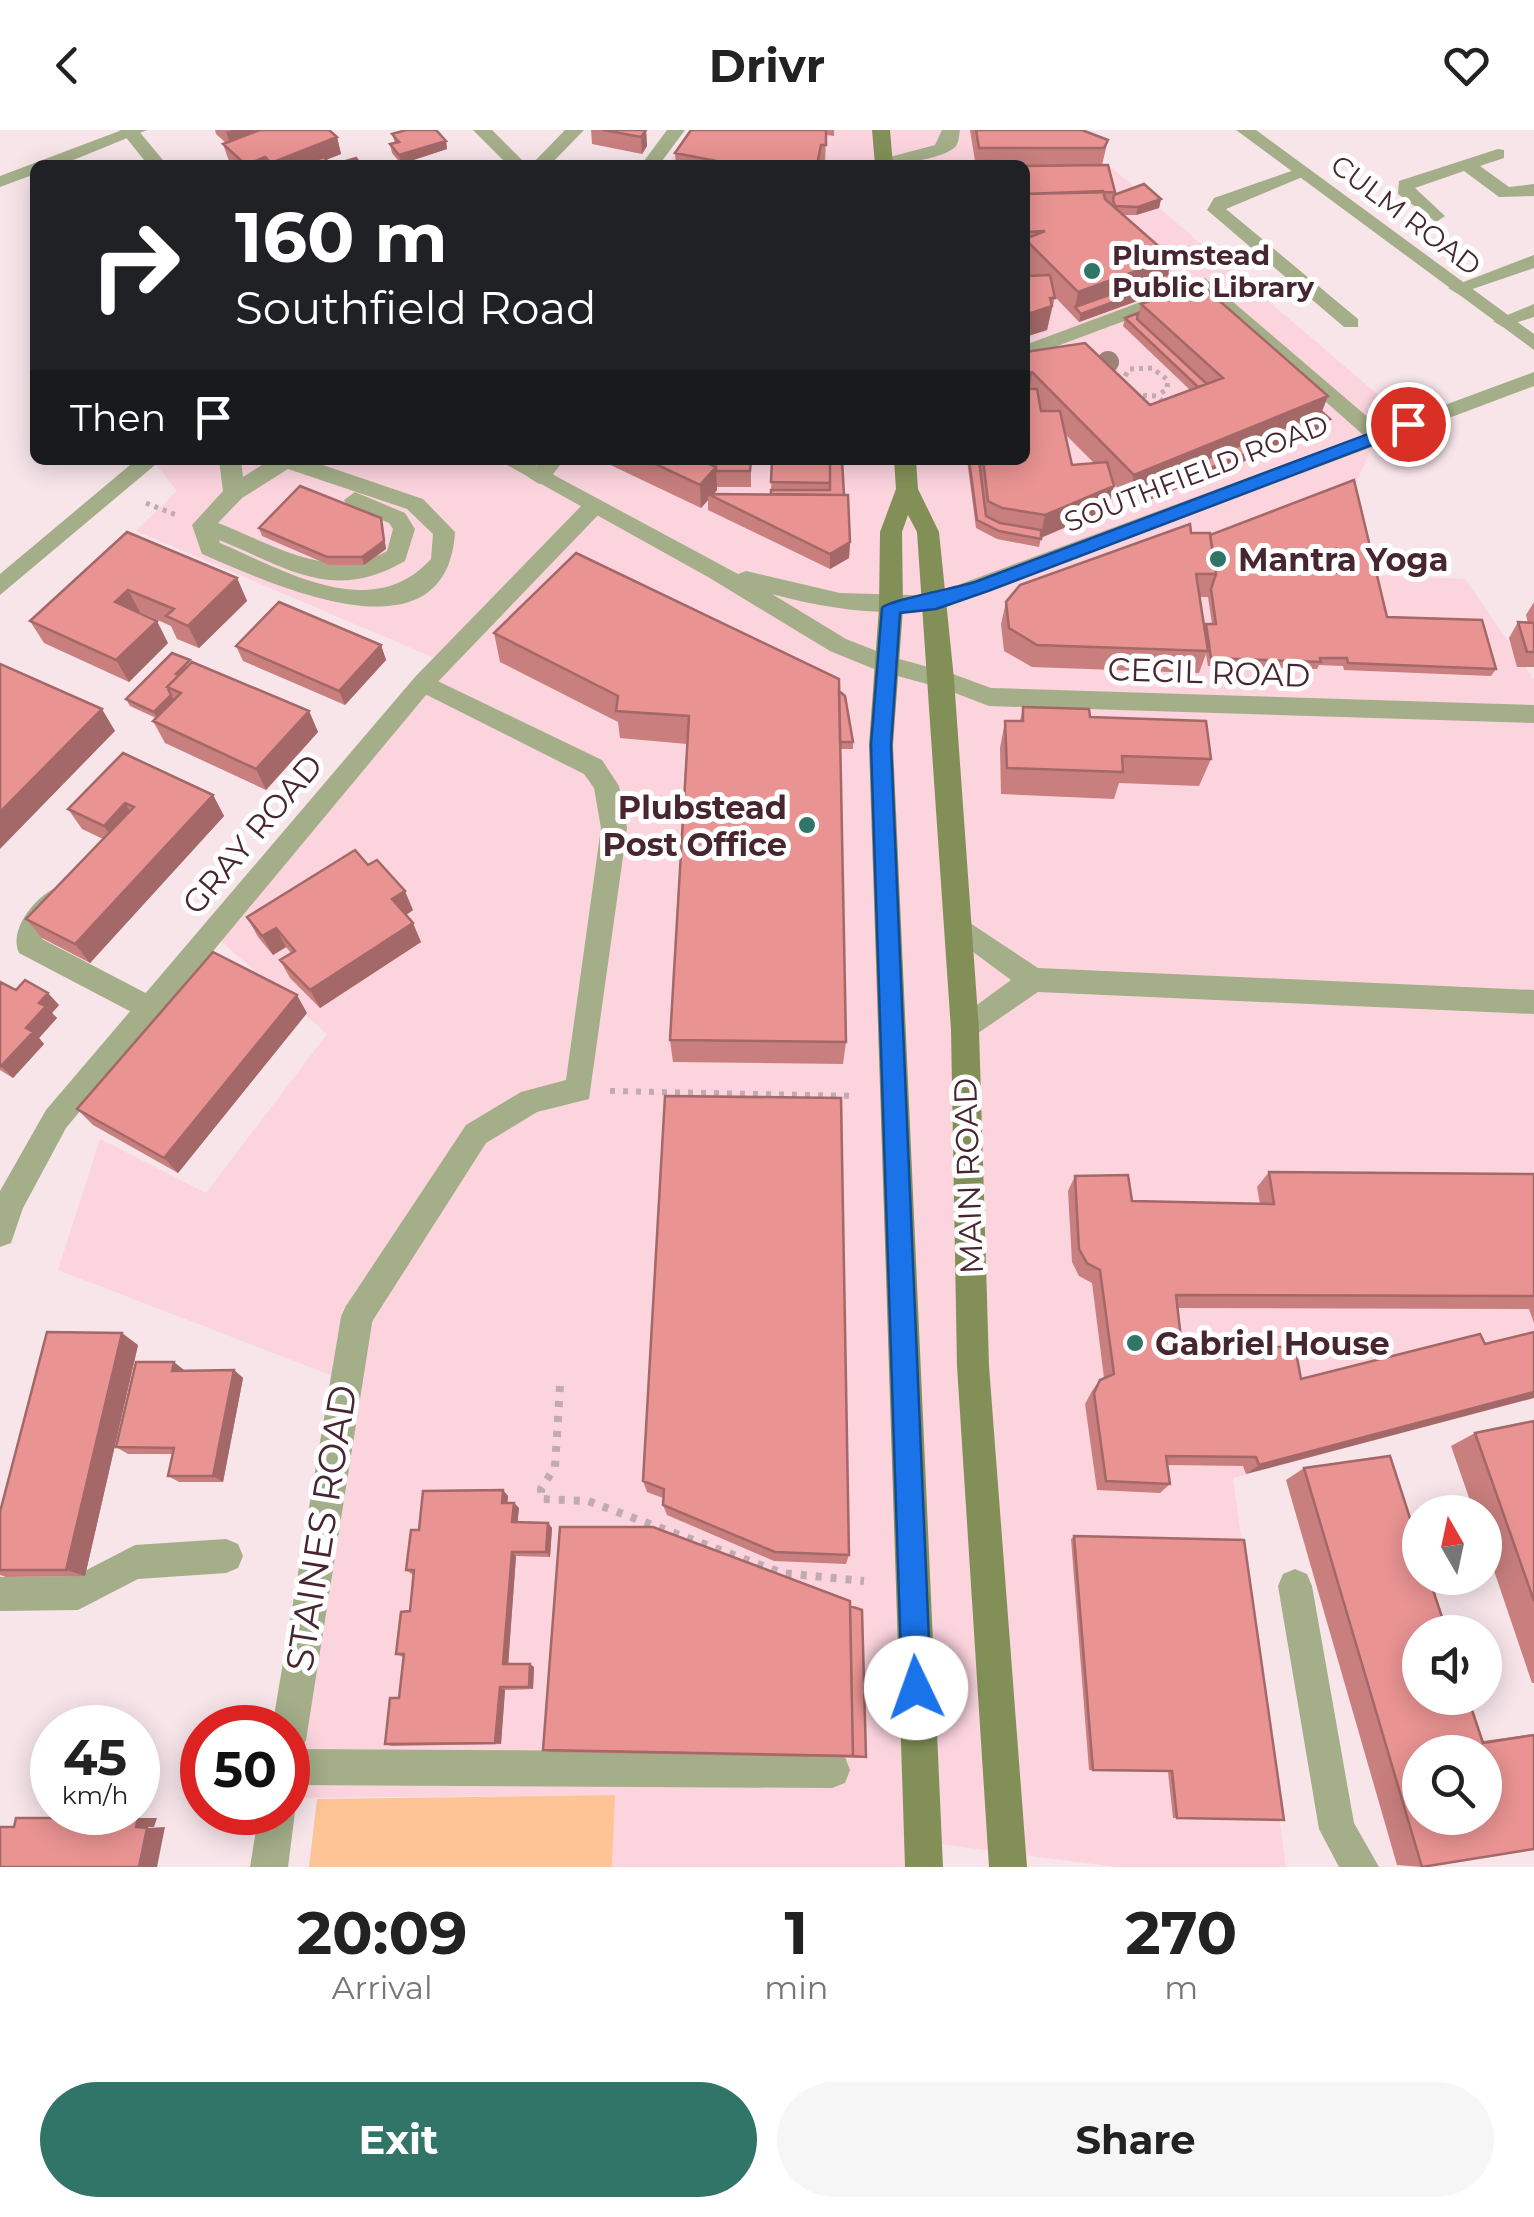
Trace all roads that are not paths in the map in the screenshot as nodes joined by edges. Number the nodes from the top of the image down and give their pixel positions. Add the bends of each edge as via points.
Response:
1 (482, 130) edge
2 (576, 130) edge
3 (676, 130) edge
4 (881, 130) edge
5 (950, 130) edge
6 (1245, 130) edge
7 (133, 131) edge
8 (1498, 154) dead end
9 (57, 160) edge
10 (154, 160) edge
11 (513, 160) edge
12 (545, 160) edge
13 (654, 160) edge
14 (884, 160) edge
15 (896, 160) edge
16 (1466, 164) junction
17 (30, 170) edge
18 (1303, 172) junction
19 (0, 182) edge
20 (1534, 190) edge
21 (1436, 216) dead end
22 (1534, 261) edge
23 (1458, 288) junction
24 (1534, 310) edge
25 (1503, 320) junction
26 (1352, 324) dead end
27 (1534, 344) edge
28 (1030, 350) edge
29 (1534, 380) edge
30 (1376, 436) junction
31 (144, 465) edge
32 (231, 465) edge
33 (278, 465) edge
34 (299, 465) edge
35 (905, 465) edge
36 (546, 468) edge
37 (325, 475) junction
38 (907, 489) junction
39 (234, 493) junction
40 (594, 506) junction
41 (195, 522) junction
42 (716, 571) junction
43 (0, 587) edge
44 (936, 602) junction
45 (891, 608) junction
46 (886, 665) junction
47 (942, 679) junction
48 (423, 683) junction
49 (1534, 714) edge
50 (70, 884) edge
51 (958, 926) junction
52 (1033, 980) junction
53 (1534, 1002) edge
54 (149, 1008) junction
55 (964, 1030) junction
56 (0, 1233) edge
57 (226, 1556) dead end
58 (1294, 1586) dead end
59 (0, 1594) edge
60 (294, 1705) edge
61 (310, 1767) edge
62 (832, 1770) edge
63 (273, 1835) edge
64 (268, 1867) edge
65 (924, 1867) edge
66 (1008, 1867) edge
67 (1360, 1867) edge

1 - 11 street
2 - 12 street
3 - 13 street
4 - 14 main road
5 - 15 street via 941,149
6 - 18 street, CULM ROAD
7 - 9 street
7 - 10 street
8 - 16 street
16 - 20 street via 1506,192
16 - 21 street via 1404,188
17 - 19 street
18 - 23 street, CULM ROAD
18 - 26 street via 1221,202 1216,210
22 - 23 street
23 - 25 street, CULM ROAD
24 - 25 street
25 - 27 street, CULM ROAD
28 - 30 street via 1205,284
29 - 30 street, SOUTHFIELD ROAD
30 - 44 street, SOUTHFIELD ROAD
31 - 43 street
32 - 39 street
33 - 39 street
34 - 37 street
35 - 38 main road, MAIN ROAD
36 - 40 street
37 - 41 street via 333,490 397,518 404,529 397,555 368,572 327,574
37 - 41 street via 415,504 444,532 442,561 416,588 379,598 326,595 210,548
38 - 44 main road, MAIN ROAD via 928,532
38 - 45 main road, MAIN ROAD via 891,532
39 - 41 street
40 - 42 street
40 - 48 street, GRAY ROAD
42 - 45 street, SOUTHFIELD ROAD via 847,606
42 - 46 street, CECIL ROAD via 838,645
44 - 45 street, SOUTHFIELD ROAD
44 - 47 main road, MAIN ROAD
45 - 46 main road, MAIN ROAD
46 - 47 street, CECIL ROAD
46 - 65 main road, MAIN ROAD via 881,745 887,976
47 - 49 street, CECIL ROAD via 989,696
47 - 51 main road, MAIN ROAD
48 - 54 street, GRAY ROAD
48 - 60 street, STAINES ROAD via 592,767 606,786 614,828 579,1090 531,1101 476,1134 356,1317
50 - 54 street via 33,926 29,944
51 - 52 street
51 - 55 main road, MAIN ROAD
52 - 53 street
52 - 55 street
54 - 56 street, GRAY ROAD via 56,1119
55 - 66 main road, MAIN ROAD via 974,1366
57 - 59 street via 134,1562 78,1593
58 - 67 street via 1337,1829
61 - 62 street
63 - 64 street

